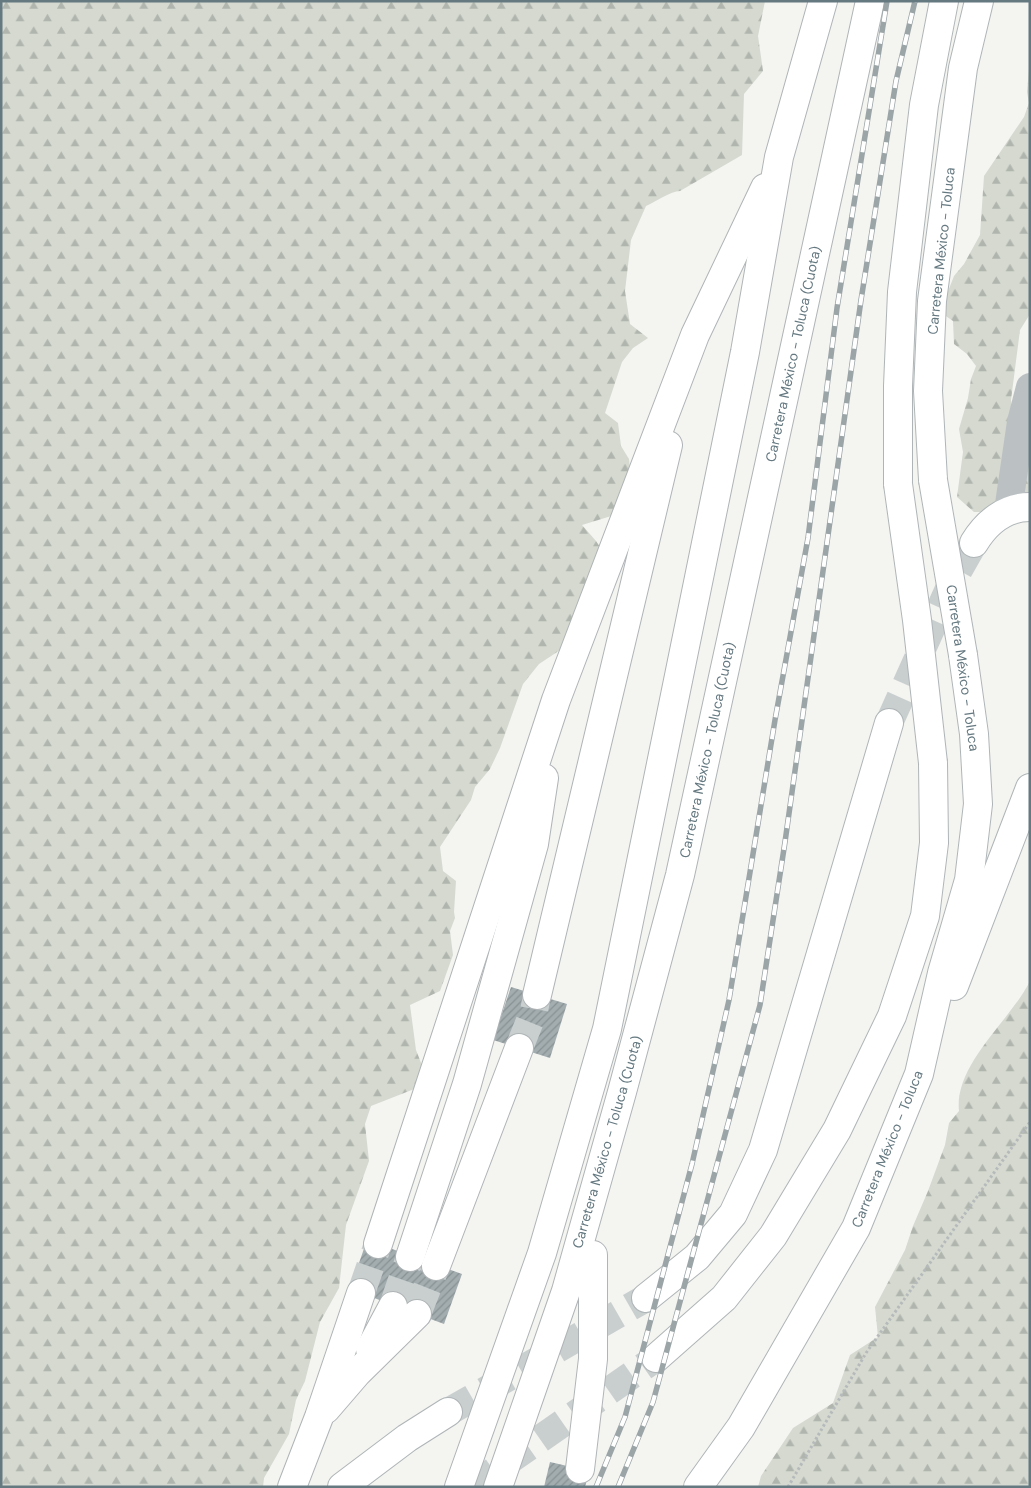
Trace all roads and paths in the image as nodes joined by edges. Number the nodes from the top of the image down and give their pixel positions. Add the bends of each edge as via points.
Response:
1 (823, 1) edge
2 (870, 1) edge
3 (944, 1) edge
4 (979, 1) edge
5 (779, 157) junction
6 (694, 335) junction
7 (1030, 387) edge
8 (1019, 509) edge
9 (974, 543) tunnel mouth
10 (556, 700) junction
11 (889, 724) tunnel mouth
12 (1030, 788) edge
13 (537, 995) tunnel mouth
14 (519, 1048) tunnel mouth
15 (920, 1074) junction
16 (622, 1092) junction
17 (1030, 1122) edge
18 (378, 1244) tunnel mouth
19 (593, 1255) junction
20 (410, 1257) tunnel mouth
21 (436, 1266) tunnel mouth
22 (361, 1294) tunnel mouth
23 (646, 1298) tunnel mouth
24 (405, 1310) tunnel mouth
25 (656, 1358) tunnel mouth
26 (448, 1412) tunnel mouth
27 (319, 1417) junction
28 (580, 1469) dead end
29 (292, 1487) edge
30 (342, 1487) edge
31 (459, 1487) edge
32 (498, 1487) edge
33 (515, 1487) edge
34 (698, 1487) edge
35 (788, 1487) edge

1 - 5 main road
2 - 16 main road, Carretera México - Toluca (Cuota) via 680,875
3 - 25 main road, bridge via 924,105 902,292 898,386 898,484 933,763 934,843 925,916 892,1016 837,1130 773,1236 724,1298
4 - 15 main road, Carretera México - Toluca, bridge via 963,68 932,301 928,391 934,480 974,734 978,804 968,880 942,973
5 - 6 main road
5 - 31 main road via 745,352 607,1029 542,1253
6 - 10 main road
6 - 13 main road
7 - 8 street via 1020,422
8 - 9 main road via 994,518
10 - 18 main road
10 - 20 main road via 534,844 467,1084
11 - 23 main road via 763,1150 733,1214 698,1257
12 - 15 main road
14 - 21 main road
15 - 34 main road, Carretera México - Toluca via 856,1228 741,1427
16 - 19 main road
16 - 32 main road, Carretera México - Toluca (Cuota) via 566,1291
17 - 35 path via 866,1353
19 - 28 main road via 593,1359
19 - 33 main road
22 - 27 main road
24 - 27 main road
26 - 30 main road
27 - 29 main road

